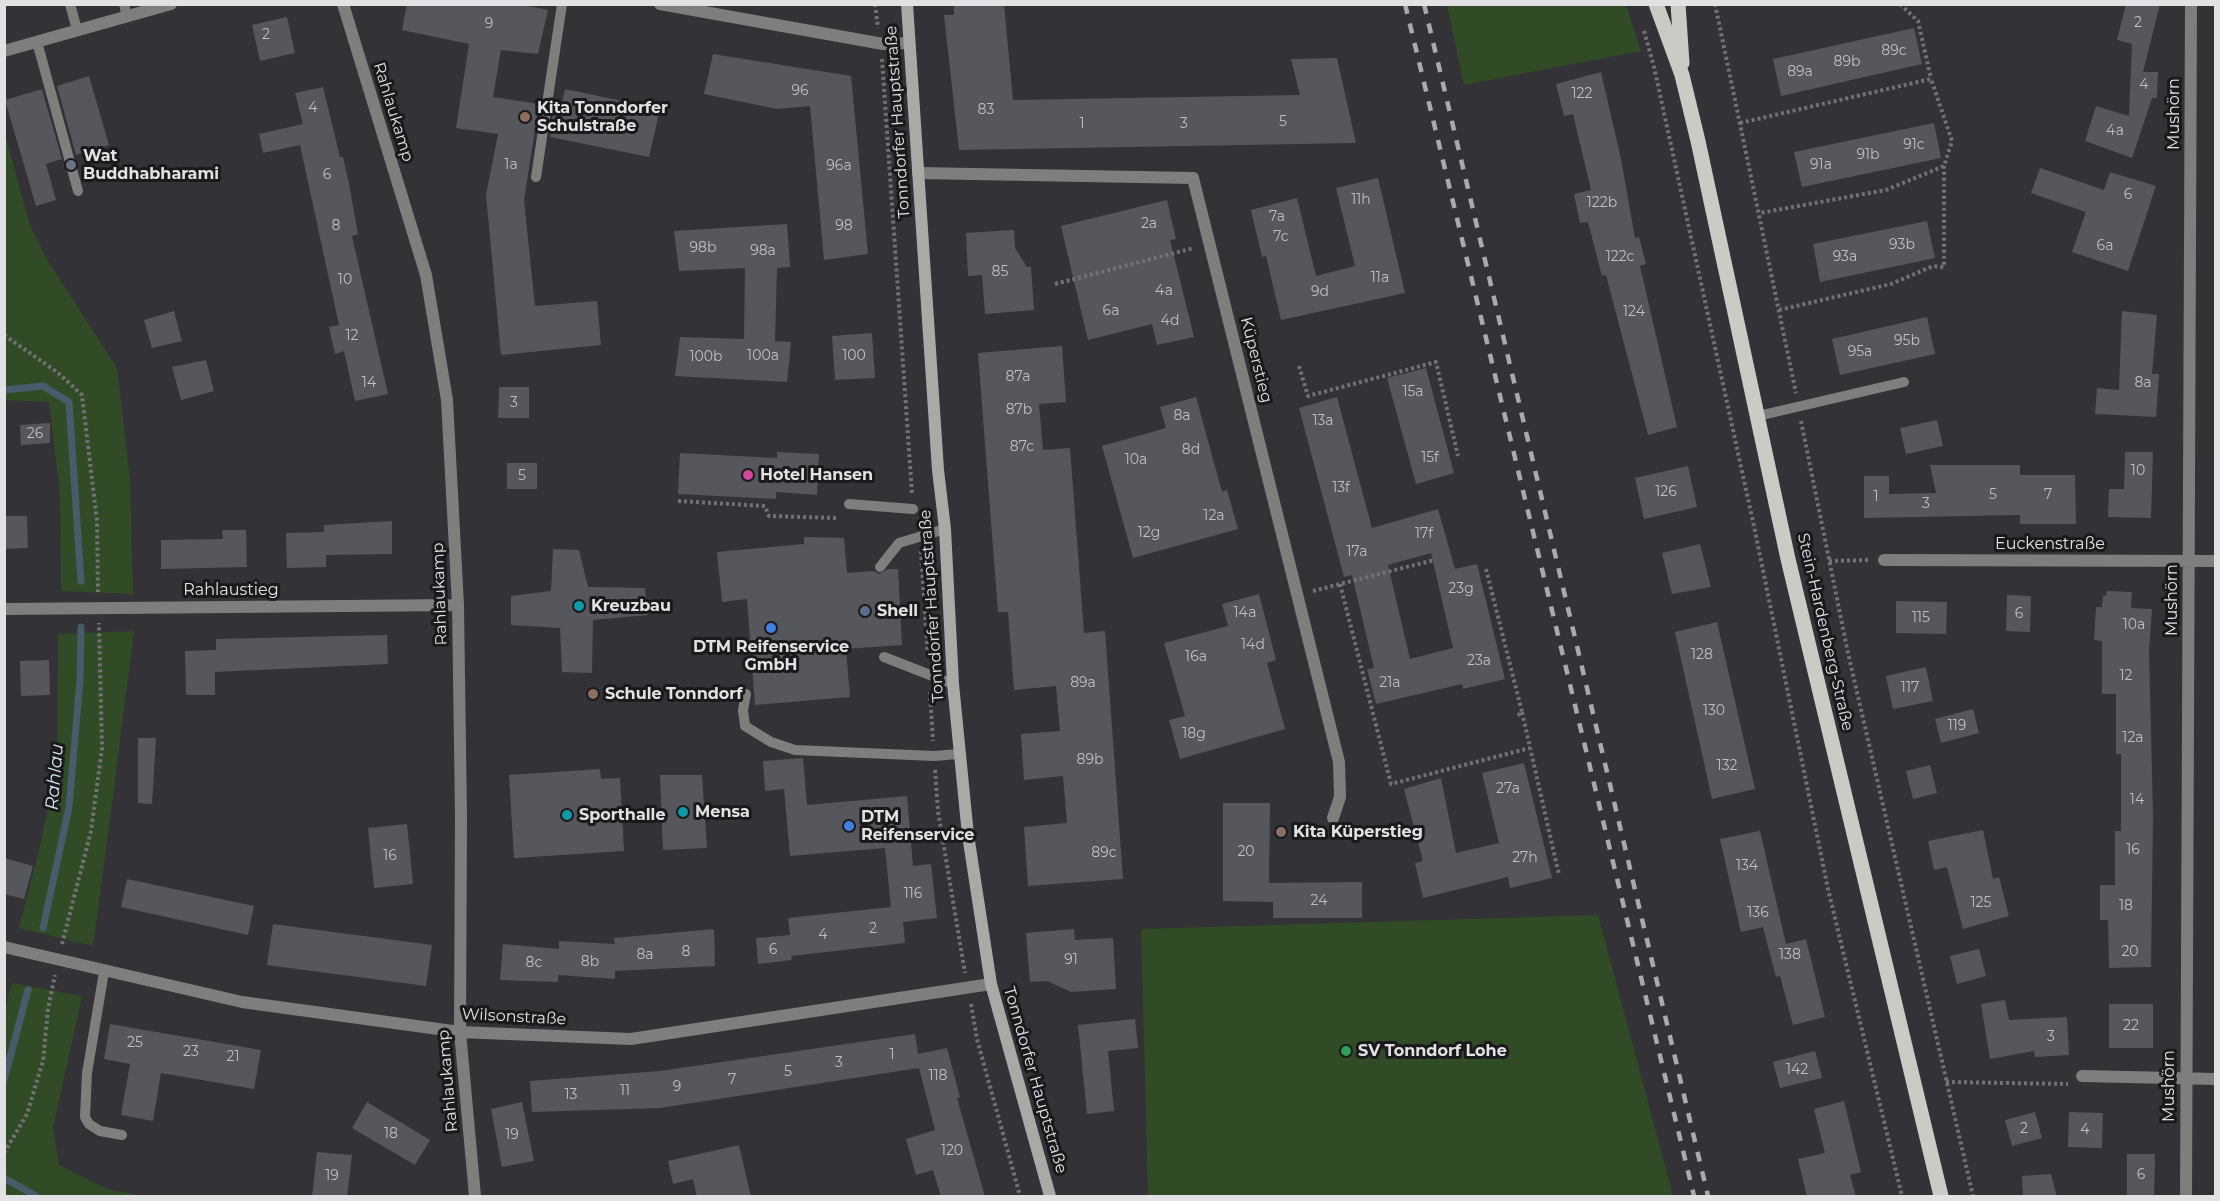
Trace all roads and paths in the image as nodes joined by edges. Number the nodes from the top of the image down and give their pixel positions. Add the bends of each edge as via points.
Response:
1 (70, 4) edge
2 (171, 4) edge
3 (343, 4) edge
4 (562, 4) edge
5 (660, 4) edge
6 (876, 4) edge
7 (907, 4) edge
8 (1656, 4) edge
9 (1678, 4) edge
10 (1715, 4) edge
11 (1900, 4) edge
12 (2191, 4) edge
13 (126, 11) edge
14 (1642, 26) dead end
15 (77, 30) junction
16 (37, 42) junction
17 (880, 43) junction
18 (909, 43) junction
19 (4, 51) edge
20 (1682, 75) junction
21 (1931, 79) junction
22 (1740, 123) junction
23 (1944, 166) junction
24 (918, 172) junction
25 (536, 177) dead end
26 (78, 191) dead end
27 (1760, 213) junction
28 (1210, 244) junction
29 (1055, 284) dead end
30 (1779, 310) junction
31 (4, 334) edge
32 (1299, 366) dead end
33 (1904, 382) dead end
34 (1798, 407) junction
35 (1758, 416) junction
36 (1458, 456) dead end
37 (678, 501) dead end
38 (849, 504) dead end
39 (913, 509) joint
40 (849, 518) dead end
41 (945, 529) junction
42 (921, 536) junction
43 (1434, 560) dead end
44 (1884, 560) joint
45 (1829, 561) junction
46 (2188, 561) junction
47 (2216, 561) edge
48 (880, 567) dead end
49 (1486, 568) dead end
50 (1340, 584) junction
51 (1298, 596) junction
52 (458, 605) junction
53 (99, 608) junction
54 (4, 609) edge
55 (884, 657) dead end
56 (929, 675) junction
57 (953, 684) junction
58 (746, 694) dead end
59 (1522, 712) junction
60 (1516, 717) dead end
61 (1530, 748) junction
62 (958, 754) junction
63 (934, 756) junction
64 (1333, 818) dead end
65 (1559, 875) dead end
66 (4, 947) edge
67 (58, 961) junction
68 (104, 972) junction
69 (991, 984) junction
70 (968, 988) junction
71 (460, 1032) junction
72 (2082, 1076) joint
73 (2186, 1079) junction
74 (2216, 1079) edge
75 (1946, 1082) junction
76 (122, 1135) dead end
77 (5, 1153) edge
78 (475, 1197) edge
79 (1020, 1197) edge
80 (1050, 1197) edge
81 (1902, 1197) edge
82 (1941, 1197) edge
83 (1973, 1197) edge
84 (2186, 1197) edge

1 - 15 lane
2 - 13 street
3 - 52 street, Rahlaukamp via 426,275 447,400
4 - 25 lane
5 - 17 street
6 - 17 path
7 - 18 main road, Tonndorfer Hauptstraße
8 - 20 main road, Stein-Hardenberg-Straße
9 - 20 main road, Stein-Hardenberg-Straße
10 - 22 path
11 - 21 path via 1918,21
12 - 46 street, Mushörn
13 - 15 street
14 - 81 path via 1657,79 1755,531 1828,889
15 - 16 street
16 - 19 street
16 - 26 lane
17 - 18 street
17 - 39 path
18 - 24 main road, Tonndorfer Hauptstraße
20 - 35 main road, Stein-Hardenberg-Straße
21 - 22 path
21 - 23 path via 1952,141
22 - 27 path
23 - 27 path via 1886,190
23 - 30 path via 1944,267 1933,266 1892,284
24 - 28 street, Küperstieg via 1194,178
24 - 41 main road, Tonndorfer Hauptstraße
27 - 30 path
28 - 29 path
28 - 51 street, Küperstieg
30 - 34 path
31 - 53 path via 82,395 97,521
32 - 36 path via 1308,396 1436,362
33 - 34 lane
34 - 35 lane
34 - 45 path
35 - 82 main road, Stein-Hardenberg-Straße via 1788,559
37 - 40 path via 765,506 769,516
38 - 39 lane
41 - 42 lane
41 - 57 main road, Tonndorfer Hauptstraße
42 - 48 lane via 899,543
42 - 56 path
43 - 50 path
44 - 45 path
44 - 46 street, Euckenstraße
45 - 75 path
46 - 47 street, Euckenstraße
46 - 73 street, Mushörn
49 - 59 path
50 - 51 path
50 - 61 path via 1391,784
51 - 64 street, Küperstieg via 1340,762 1340,797
52 - 53 street, Rahlaustieg
52 - 71 street, Rahlaukamp
53 - 54 street, Rahlaustieg
53 - 67 path via 102,748 91,831
55 - 56 lane
56 - 57 lane
56 - 63 path
57 - 62 main road, Tonndorfer Hauptstraße
58 - 63 lane via 745,726 779,745 795,750
59 - 60 path
59 - 61 path
61 - 65 path
62 - 63 lane
62 - 69 main road, Tonndorfer Hauptstraße
63 - 70 path via 938,812
66 - 67 street, Wilsonstraße
67 - 68 street, Wilsonstraße
67 - 77 path via 43,1061 27,1113
68 - 71 street, Wilsonstraße via 242,1002
68 - 76 lane via 87,1073 85,1117 100,1131
69 - 70 street, Wilsonstraße
69 - 80 main road, Tonndorfer Hauptstraße
70 - 71 street, Wilsonstraße via 631,1040
70 - 79 path via 977,1039
71 - 78 street, Rahlaukamp
72 - 73 street
72 - 75 path via 2073,1084
73 - 74 street
73 - 84 street, Mushörn
75 - 83 path

